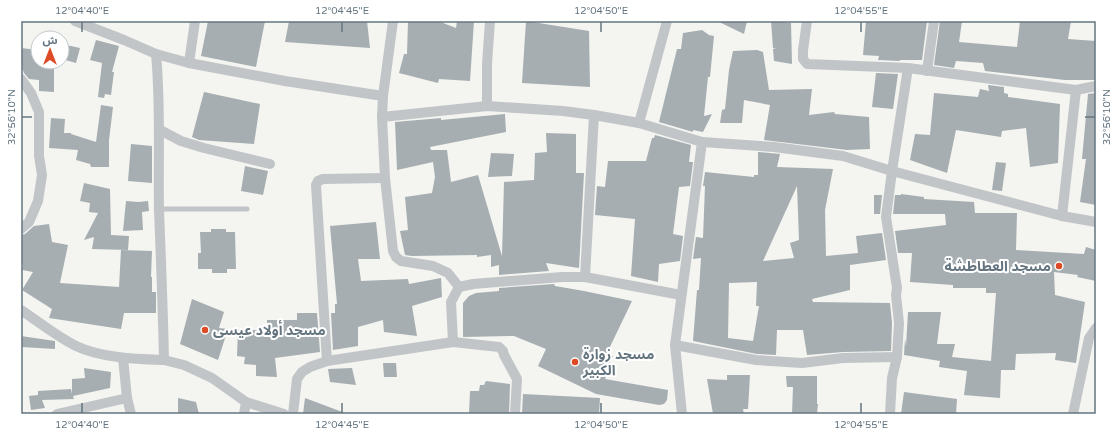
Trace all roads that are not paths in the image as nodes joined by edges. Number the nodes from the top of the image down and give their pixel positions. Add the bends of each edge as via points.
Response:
1 (75, 21) edge
2 (195, 21) edge
3 (393, 21) edge
4 (490, 21) edge
5 (667, 21) edge
6 (806, 21) edge
7 (934, 21) edge
8 (156, 54) junction
9 (190, 63) junction
10 (908, 68) junction
11 (927, 71) junction
12 (21, 80) edge
13 (1096, 86) edge
14 (1076, 90) junction
15 (26, 93) edge
16 (383, 96) junction
17 (487, 106) junction
18 (594, 115) junction
19 (382, 117) junction
20 (639, 123) junction
21 (160, 130) junction
22 (702, 142) junction
23 (270, 164) dead end
24 (892, 171) junction
25 (385, 178) junction
26 (159, 209) junction
27 (247, 209) dead end
28 (1062, 216) junction
29 (1096, 222) edge
30 (21, 229) edge
31 (585, 277) junction
32 (459, 287) junction
33 (681, 294) junction
34 (21, 310) edge
35 (1096, 328) edge
36 (453, 342) junction
37 (675, 345) junction
38 (897, 357) junction
39 (123, 358) junction
40 (164, 360) junction
41 (327, 361) junction
42 (127, 398) junction
43 (246, 402) junction
44 (56, 414) edge
45 (131, 414) edge
46 (244, 414) edge
47 (284, 414) edge
48 (293, 414) edge
49 (515, 414) edge
50 (682, 414) edge
51 (890, 414) edge
52 (1073, 414) edge

1 - 8 street
2 - 9 street
3 - 16 street
4 - 17 street
5 - 20 street
6 - 10 street via 803,59 807,64
7 - 11 street
8 - 9 street
8 - 21 street
9 - 16 street via 285,82
10 - 11 street
10 - 24 street
11 - 14 street
12 - 15 street
13 - 14 street
14 - 28 street
15 - 30 street via 39,112 39,156 42,175 38,201 29,222
16 - 19 street
17 - 18 street
17 - 19 street
18 - 20 street
18 - 31 street
19 - 25 street
20 - 22 street
21 - 23 street via 181,141
21 - 26 street
22 - 24 street via 833,154
22 - 33 street
24 - 28 street
24 - 38 street via 886,217 897,288
25 - 32 street via 393,251 396,258 400,261 433,266 448,273
25 - 41 street via 323,179 316,185
26 - 27 lane
26 - 40 street
28 - 29 street
31 - 32 street
31 - 33 street
32 - 36 street via 451,302
33 - 37 street
34 - 39 street via 76,346
35 - 52 street via 1089,338
36 - 41 street
36 - 49 street via 499,347 503,351 517,379
37 - 38 street via 756,360 802,363 843,358
37 - 50 street
38 - 51 street via 892,378
39 - 40 street
39 - 42 street
40 - 43 street via 184,365 212,378
41 - 48 street via 310,367 297,378
42 - 44 street
42 - 45 street
43 - 46 street
43 - 47 street

